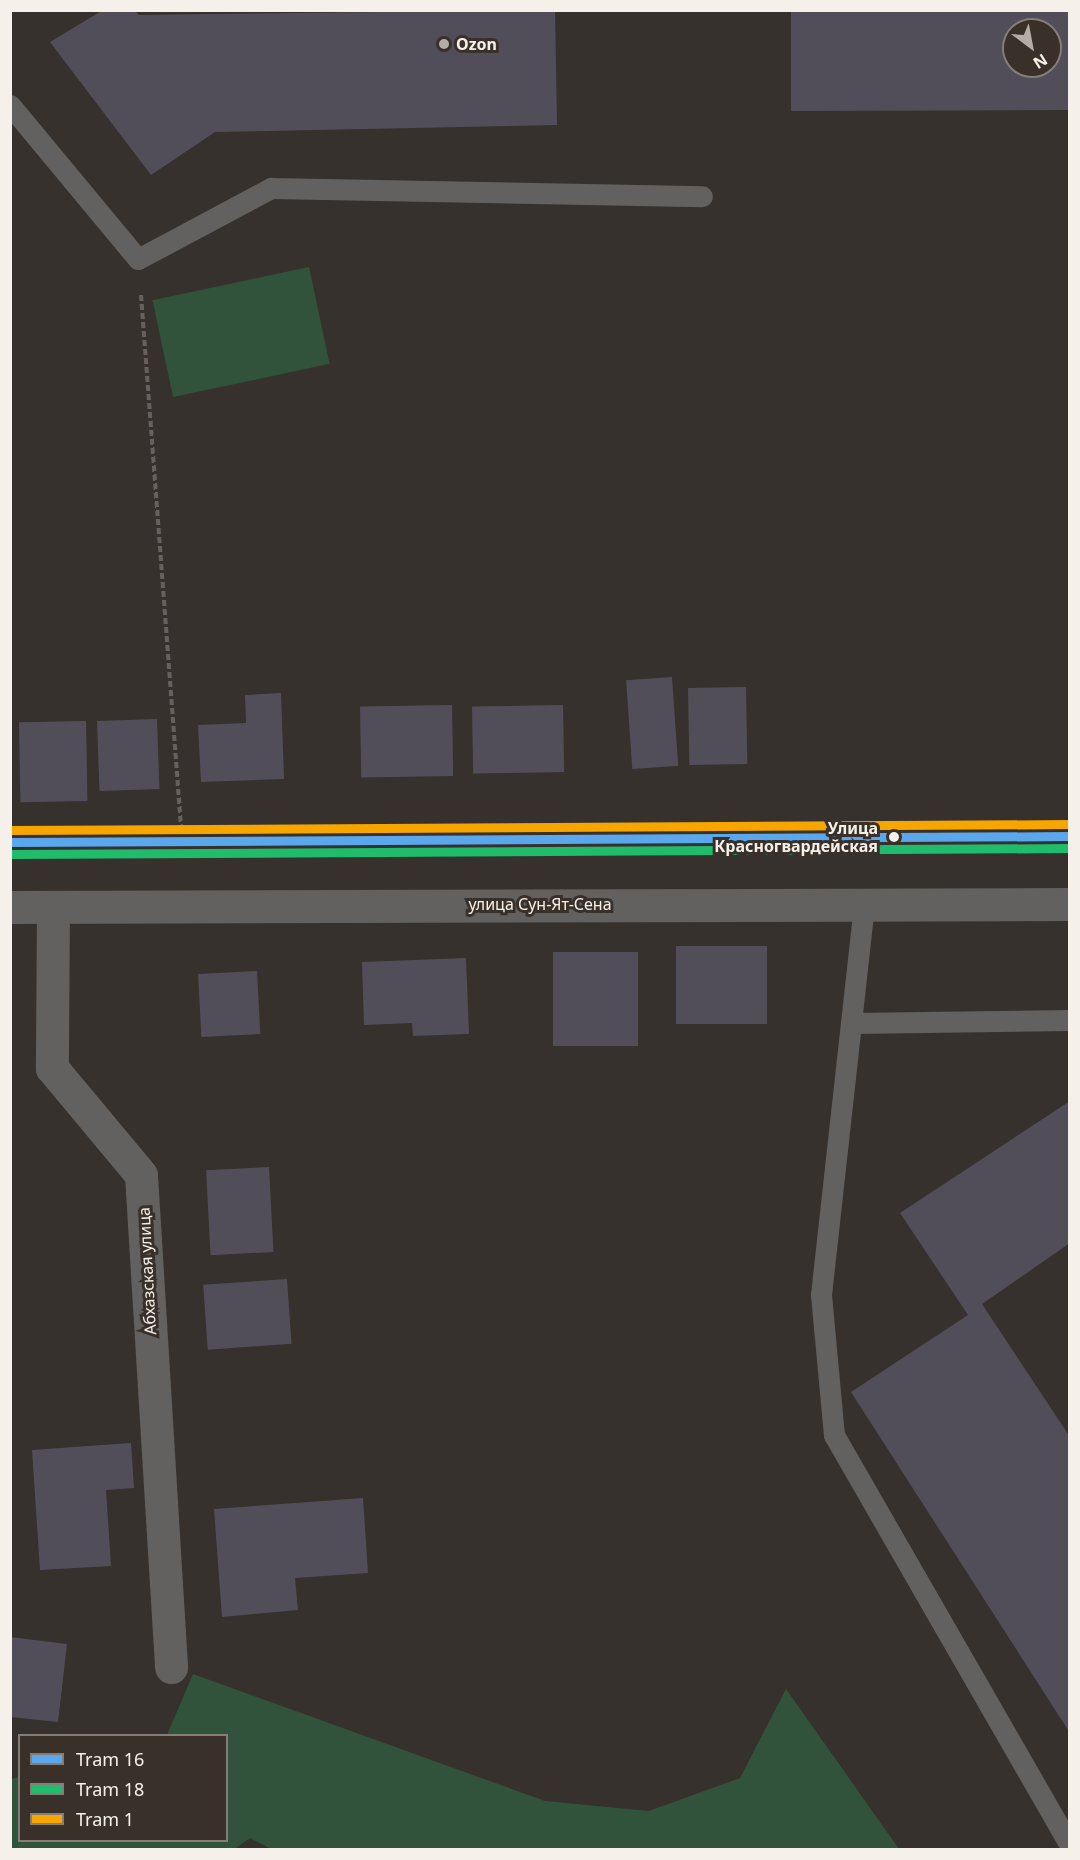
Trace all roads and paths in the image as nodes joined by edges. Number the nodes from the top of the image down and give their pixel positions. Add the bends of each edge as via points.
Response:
1 (10, 105) edge
2 (702, 196) dead end
3 (138, 259) junction
4 (181, 827) dead end
5 (1070, 904) edge
6 (864, 905) junction
7 (10, 907) edge
8 (53, 907) junction
9 (1070, 1020) edge
10 (851, 1023) junction
11 (171, 1667) dead end
12 (1070, 1846) edge

1 - 3 lane
2 - 3 lane via 271,188
3 - 4 path
5 - 6 street, улица Сун-Ят-Сена
6 - 8 street, улица Сун-Ят-Сена
6 - 10 lane
7 - 8 street, улица Сун-Ят-Сена
8 - 11 street, Абхазская улица via 52,1068 141,1174
9 - 10 lane
10 - 12 lane via 821,1295 834,1436

